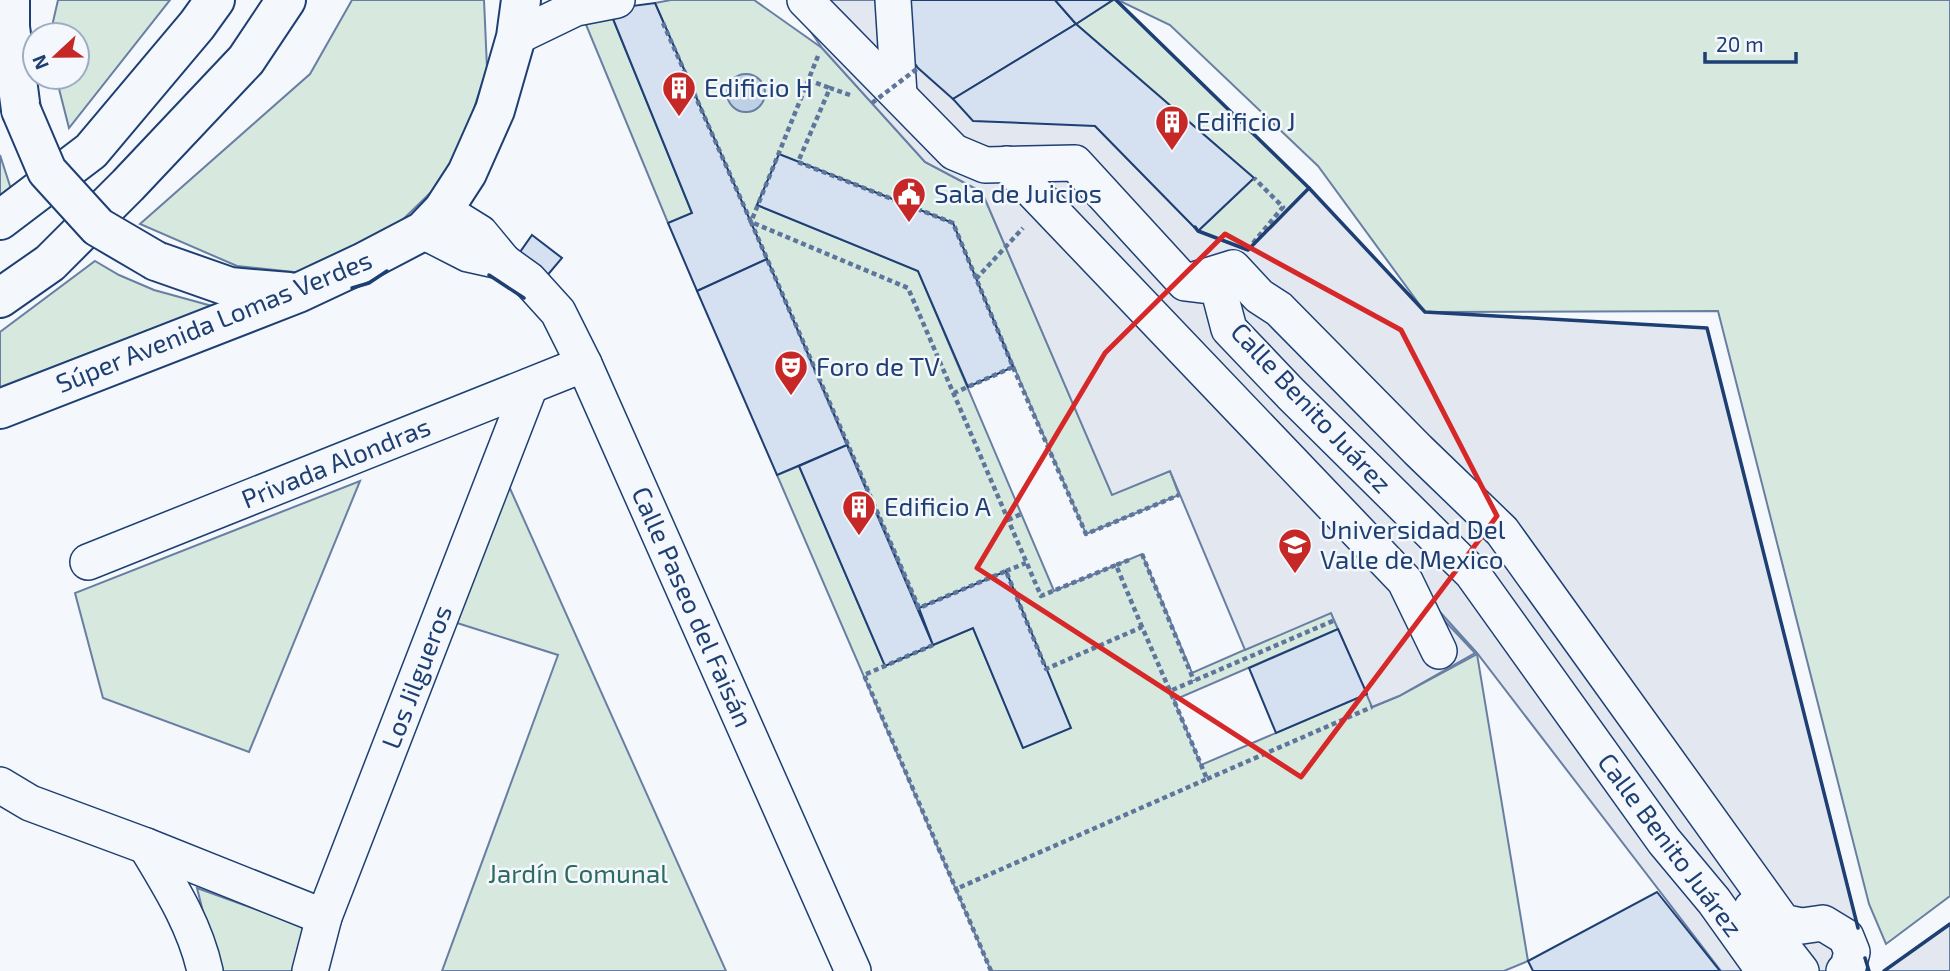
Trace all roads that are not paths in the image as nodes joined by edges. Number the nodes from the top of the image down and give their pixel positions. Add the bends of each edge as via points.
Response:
1 (10, 0) edge
2 (215, 0) edge
3 (286, 0) edge
4 (617, 0) edge
5 (805, 0) edge
6 (894, 0) edge
7 (517, 14) edge
8 (896, 88) junction
9 (1007, 164) junction
10 (0, 220) edge
11 (433, 221) junction
12 (1185, 283) junction
13 (298, 293) junction
14 (1259, 296) junction
15 (0, 298) edge
16 (1229, 329) junction
17 (584, 364) junction
18 (530, 386) junction
19 (1291, 394) junction
20 (0, 409) edge
21 (88, 562) dead end
22 (1439, 651) dead end
23 (0, 785) edge
24 (1664, 841) junction
25 (146, 846) junction
26 (324, 917) junction
27 (1783, 922) junction
28 (205, 971) edge
29 (310, 971) edge
30 (853, 971) edge
31 (1749, 971) edge
32 (1764, 971) edge
33 (1779, 971) edge
34 (1801, 971) edge
35 (1837, 971) edge
36 (1844, 971) edge

1 - 13 main road, bridge via 21,110 47,171 98,227 156,261 230,287
2 - 10 main road via 91,151
3 - 15 main road via 246,60 128,185 51,262
4 - 7 street
5 - 8 street
6 - 8 street
7 - 11 main road via 495,110 467,173
8 - 9 street via 954,152 985,165
9 - 12 street via 1075,163
9 - 22 street via 1405,581
11 - 13 main road, Súper Avenida Lomas Verdes via 362,263
11 - 17 street, Calle Paseo del Faisán via 468,254 504,262 537,288 558,312
12 - 14 street via 1233,268
12 - 16 street, Calle Benito Juárez via 1218,287
13 - 20 main road, Súper Avenida Lomas Verdes
14 - 16 street
14 - 27 street via 1279,309 1502,531
16 - 19 street, Calle Benito Juárez
17 - 18 street, Privada Alondras
17 - 30 street, Calle Paseo del Faisán
18 - 21 street, Privada Alondras
18 - 26 street, Los Jilgueros
19 - 24 street, Calle Benito Juárez via 1472,573
19 - 34 street via 1340,397 1494,551
23 - 25 street via 30,803
24 - 31 street via 1702,908
24 - 32 street, Calle Benito Juárez
24 - 33 street via 1723,894
25 - 26 street
25 - 28 street via 179,900
26 - 29 street, Los Jilgueros
27 - 35 street
27 - 36 street via 1802,926 1823,923 1846,937 1852,952

